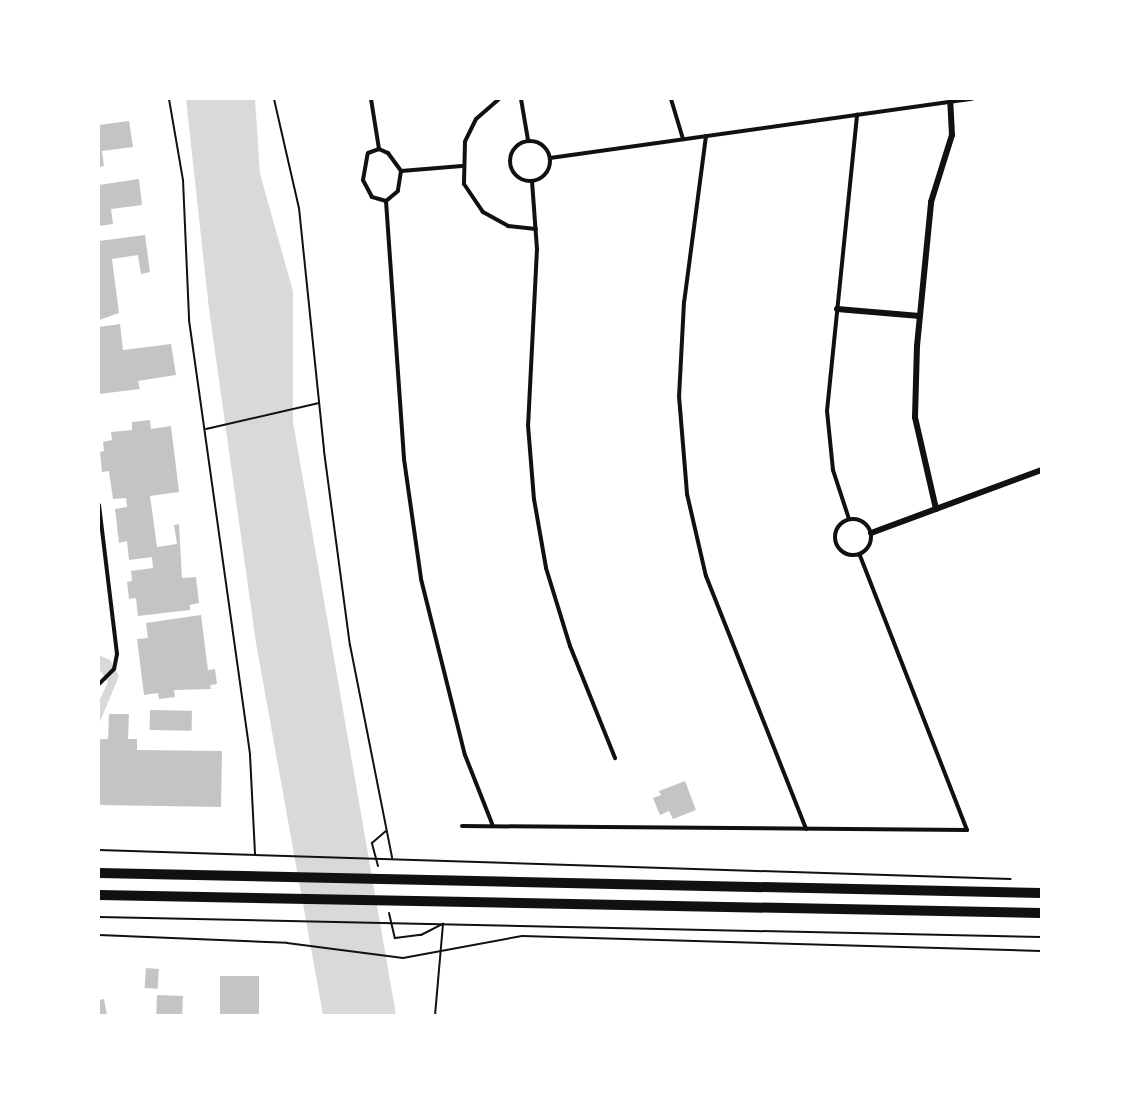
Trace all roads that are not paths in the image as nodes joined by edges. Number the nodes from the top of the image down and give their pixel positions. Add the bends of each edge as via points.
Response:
1 (371, 99) edge
2 (499, 99) edge
3 (521, 99) edge
4 (671, 99) edge
5 (972, 99) edge
6 (950, 100) edge
7 (858, 115) junction
8 (706, 136) junction
9 (683, 139) junction
10 (528, 140) junction
11 (379, 149) junction
12 (550, 158) junction
13 (462, 166) junction
14 (401, 171) junction
15 (532, 181) junction
16 (386, 201) junction
17 (536, 229) junction
18 (837, 309) junction
19 (920, 316) junction
20 (1041, 470) edge
21 (99, 505) edge
22 (936, 509) junction
23 (849, 519) junction
24 (872, 533) junction
25 (860, 555) junction
26 (101, 682) edge
27 (615, 758) dead end
28 (462, 826) dead end
29 (493, 826) junction
30 (806, 829) junction
31 (99, 873) edge
32 (1041, 893) edge
33 (99, 895) edge
34 (1041, 913) edge

1 - 11 lane
2 - 13 lane via 476,119 465,142
3 - 10 lane
4 - 9 lane
5 - 6 lane
6 - 7 lane
6 - 19 street via 952,135 931,202
7 - 8 lane
7 - 18 lane
8 - 9 lane
8 - 30 lane via 682,338 679,396 687,494 706,576
9 - 12 lane
10 - 12 lane via 542,145
10 - 15 lane via 515,146 509,163 521,179
11 - 14 lane via 388,153
11 - 16 lane via 368,153 363,180 372,197
12 - 15 lane via 545,174
13 - 14 lane
13 - 17 lane via 464,184 483,212 508,226
14 - 16 lane via 399,191
15 - 17 lane
16 - 29 lane via 404,459 421,579 465,755
17 - 27 lane via 528,425 534,499 546,568 570,646
18 - 19 street
18 - 23 lane via 827,411 833,470
19 - 22 street via 915,417
20 - 22 street
21 - 26 lane via 117,654 114,669
22 - 24 street
23 - 24 lane via 863,521
23 - 25 lane via 837,528 835,542 844,554
24 - 25 lane via 869,547
25 - 30 lane via 967,830
28 - 29 lane
29 - 30 lane
31 - 32 main road
33 - 34 main road

